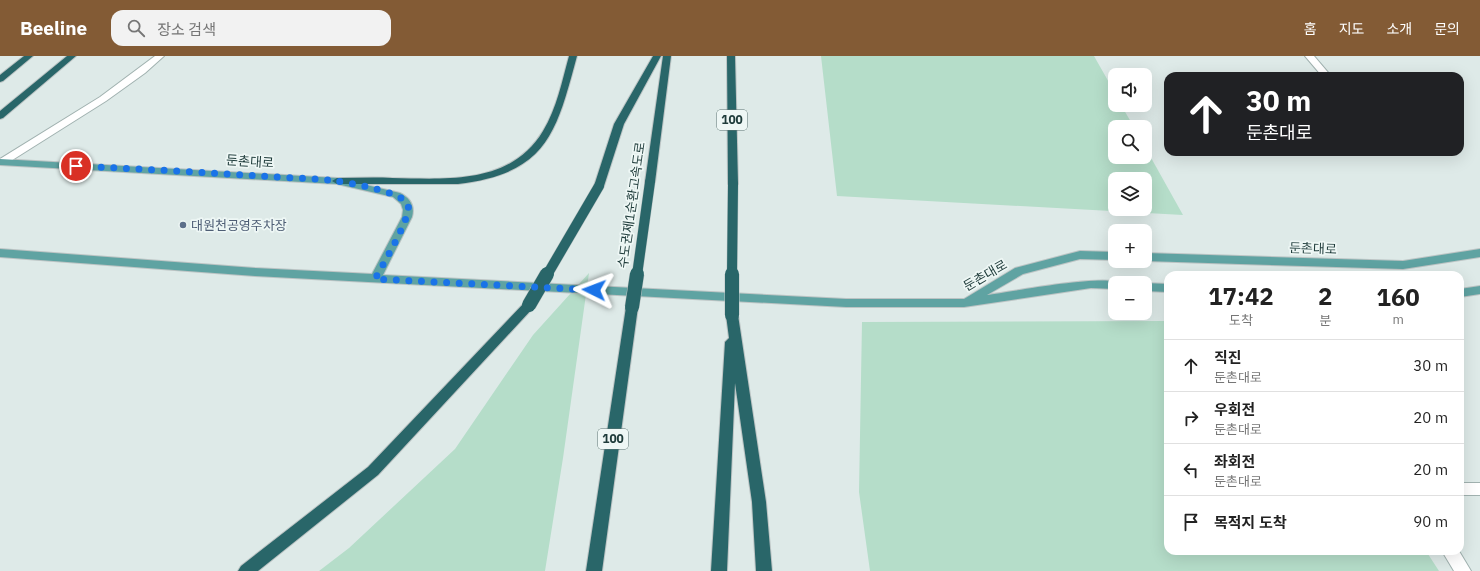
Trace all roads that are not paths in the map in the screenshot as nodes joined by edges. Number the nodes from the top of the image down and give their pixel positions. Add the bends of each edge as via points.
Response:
1 (29, 56) edge
2 (72, 56) edge
3 (160, 56) edge
4 (573, 56) edge
5 (657, 56) edge
6 (667, 56) edge
7 (731, 56) edge
8 (1309, 56) edge
9 (1324, 72) edge
10 (0, 79) edge
11 (0, 116) edge
12 (1, 162) edge
13 (337, 181) junction
14 (0, 253) edge
15 (1480, 253) edge
16 (1108, 256) edge
17 (1152, 257) edge
18 (375, 279) junction
19 (1108, 285) edge
20 (1152, 287) edge
21 (1164, 288) edge
22 (1480, 290) edge
23 (1464, 292) edge
24 (964, 303) junction
25 (732, 315) junction
26 (1464, 489) edge
27 (1480, 489) edge
28 (1453, 555) edge
29 (246, 571) edge
30 (594, 571) edge
31 (719, 571) edge
32 (764, 571) edge
33 (1463, 571) edge

1 - 10 highway
2 - 11 highway
3 - 12 street via 104,98
4 - 13 highway via 552,124 537,148 518,164 504,171 467,181
5 - 29 highway, bridge via 619,124 599,186 529,305 373,471
6 - 30 highway, 수도권제1순환고속도로 / 100, bridge
7 - 25 highway, 100, bridge
8 - 9 street
12 - 13 main road, 둔촌대로 via 180,170
13 - 18 main road, 둔촌대로 via 396,195 408,204 407,217
14 - 18 main road
15 - 17 main road, 둔촌대로 via 1403,265
16 - 24 main road, 둔촌대로 via 1080,255 1019,271
18 - 24 main road, 둔촌대로 via 846,303
19 - 24 main road, 둔촌대로 via 1091,284
20 - 21 main road
22 - 23 main road
25 - 31 highway, 100
25 - 32 highway via 759,502
26 - 27 street
28 - 33 street

